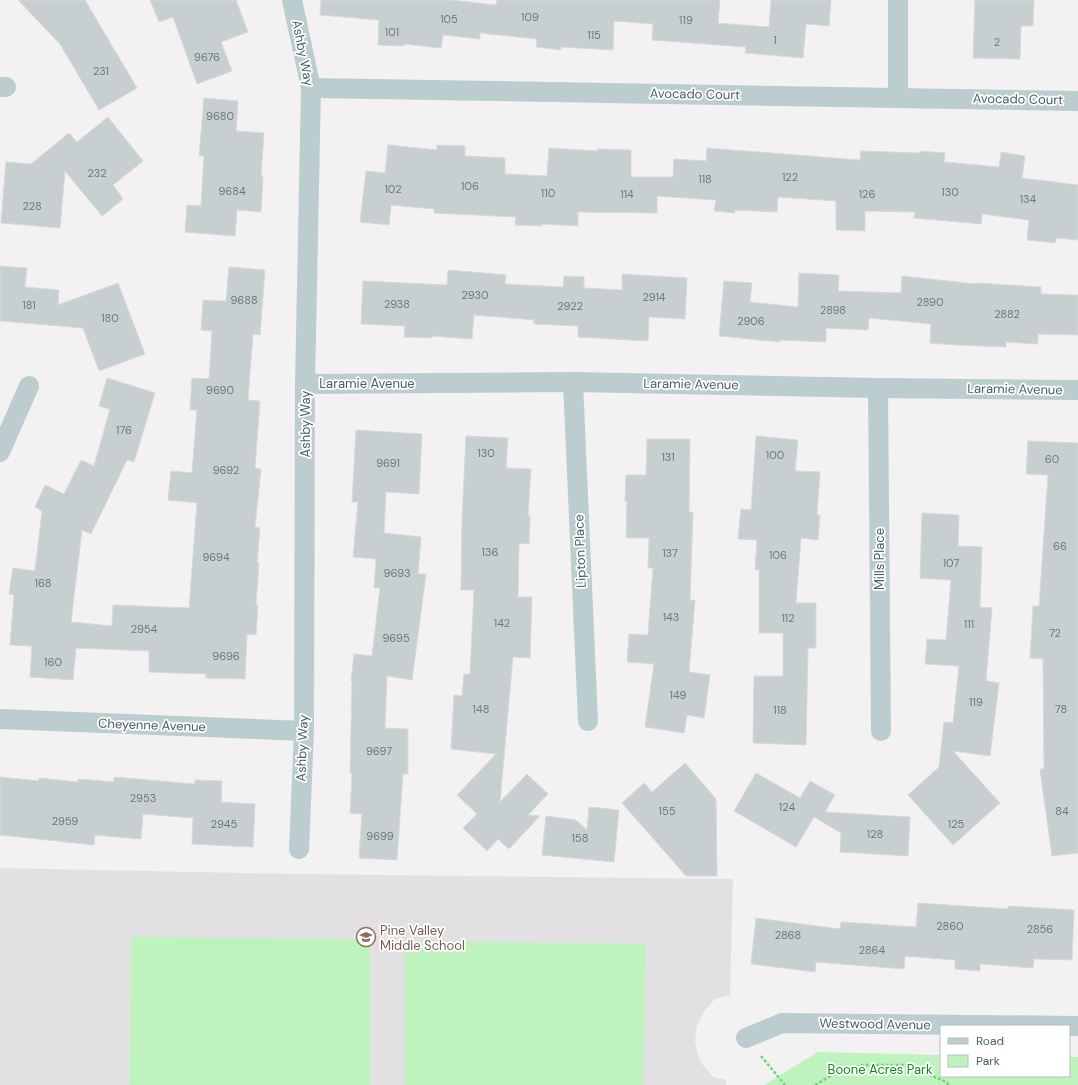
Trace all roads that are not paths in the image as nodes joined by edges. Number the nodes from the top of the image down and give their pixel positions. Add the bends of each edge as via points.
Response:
1 (292, 0) edge
2 (898, 0) edge
3 (311, 88) junction
4 (898, 97) junction
5 (1078, 101) edge
6 (573, 382) junction
7 (305, 384) junction
8 (29, 386) dead end
9 (878, 388) junction
10 (1078, 390) edge
11 (0, 452) edge
12 (0, 719) edge
13 (588, 721) dead end
14 (304, 730) junction
15 (881, 730) dead end
16 (299, 850) dead end
17 (979, 1025) edge
18 (746, 1038) road end

1 - 3 street, Ashby Way
2 - 4 street
3 - 4 street, Avocado Court
3 - 7 street, Ashby Way
4 - 5 street, Avocado Court
6 - 7 street, Laramie Avenue
6 - 9 street, Laramie Avenue
6 - 13 street, Lipton Place
7 - 14 street, Ashby Way
8 - 11 street
9 - 10 street, Laramie Avenue
9 - 15 street, Mills Place
12 - 14 street, Cheyenne Avenue
14 - 16 street, Ashby Way
17 - 18 street, Westwood Avenue via 782,1023

